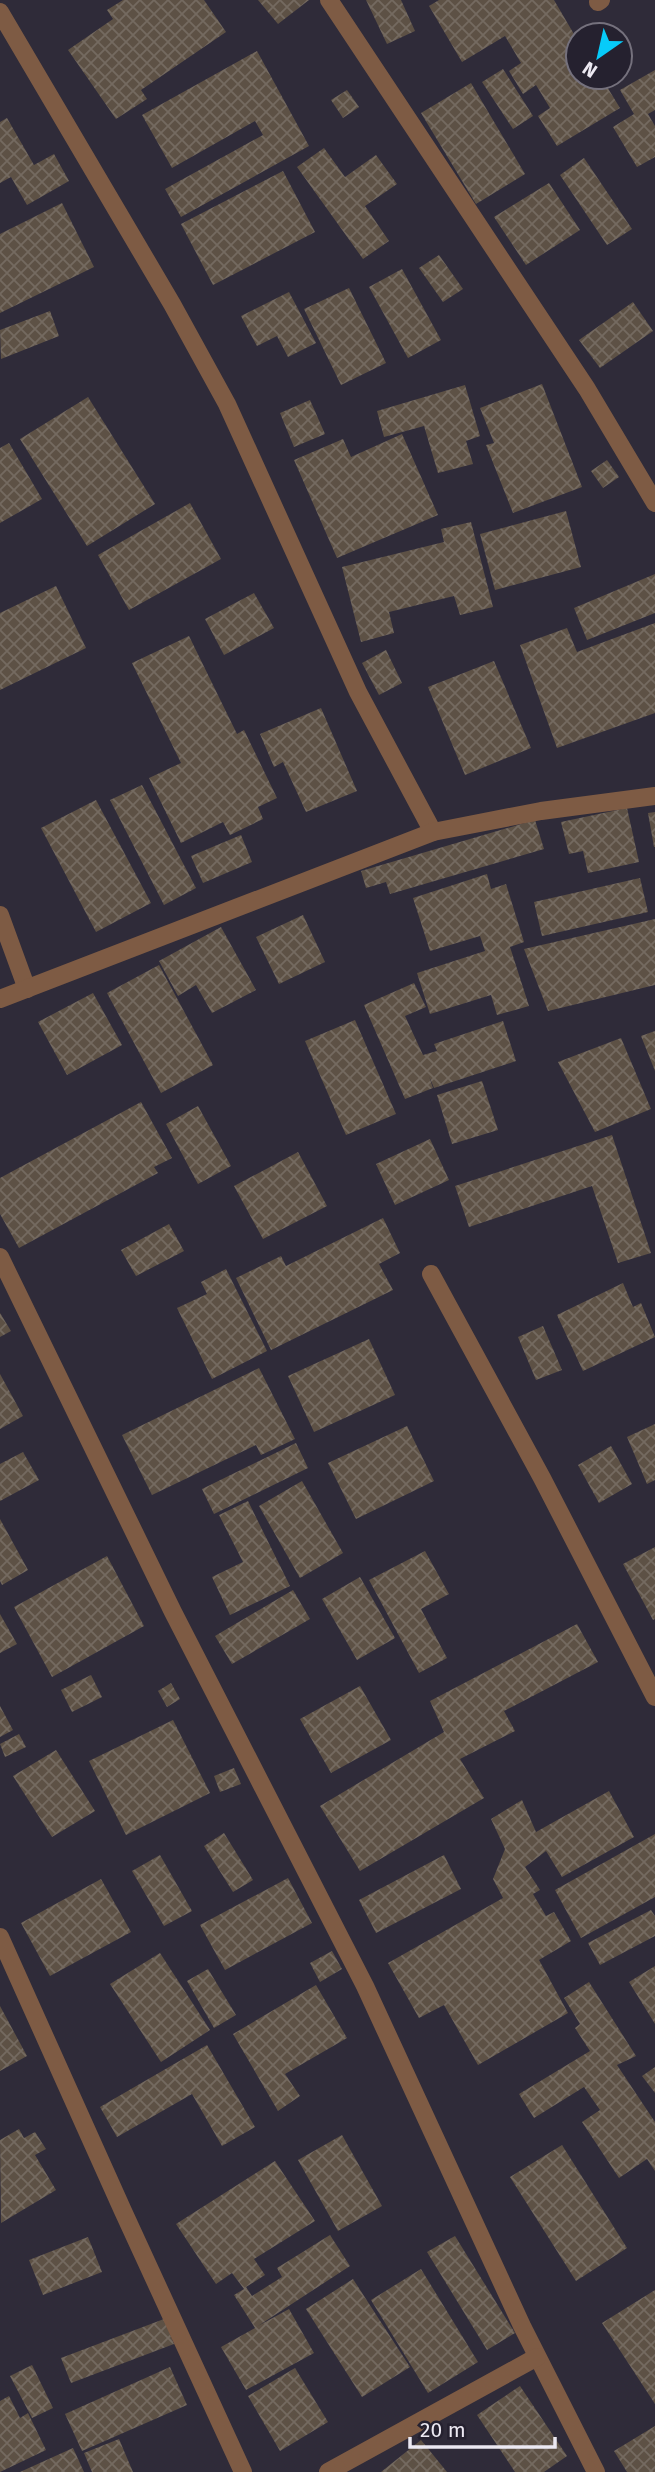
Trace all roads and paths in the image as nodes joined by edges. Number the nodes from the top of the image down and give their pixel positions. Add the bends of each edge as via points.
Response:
1 (329, 0) edge
2 (0, 12) edge
3 (655, 503) edge
4 (655, 796) edge
5 (433, 832) junction
6 (0, 915) edge
7 (27, 989) junction
8 (0, 999) edge
9 (0, 1257) edge
10 (431, 1274) dead end
11 (655, 1697) edge
12 (0, 1937) edge
13 (537, 2357) junction
14 (243, 2472) edge
15 (328, 2472) edge
16 (596, 2472) edge

1 - 3 street via 587,389
2 - 5 street via 228,404 358,692
4 - 5 street
5 - 7 street
6 - 7 street
7 - 8 street
9 - 13 street via 173,1612 365,1986
10 - 11 street
12 - 14 street
13 - 15 street
13 - 16 street

